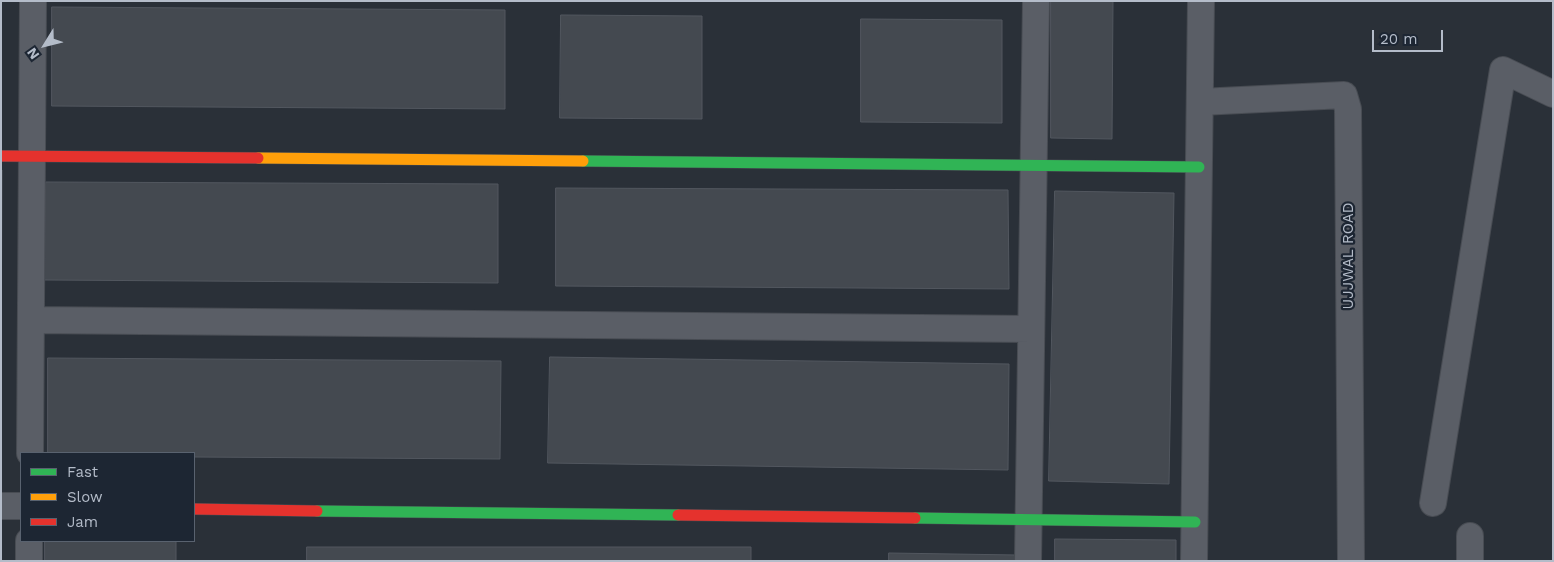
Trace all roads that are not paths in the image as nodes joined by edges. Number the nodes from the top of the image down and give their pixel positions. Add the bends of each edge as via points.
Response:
1 (34, 1) edge
2 (1036, 1) edge
3 (1201, 1) edge
4 (1553, 94) edge
5 (1200, 102) junction
6 (1, 156) edge
7 (32, 156) junction
8 (1033, 165) junction
9 (1199, 167) junction
10 (31, 320) junction
11 (1031, 329) junction
12 (30, 452) edge
13 (1433, 503) dead end
14 (1, 506) edge
15 (20, 506) edge
16 (195, 508) edge
17 (1029, 520) junction
18 (1195, 522) junction
19 (29, 542) edge
20 (29, 561) edge
21 (1028, 561) edge
22 (1194, 561) edge
23 (1350, 561) edge

1 - 7 street
2 - 8 street
3 - 5 street
4 - 13 street via 1503,70
5 - 9 street
5 - 23 street, UJJWAL ROAD via 1344,95 1348,109
6 - 7 street
7 - 8 street
7 - 10 street
8 - 9 street
8 - 11 street
9 - 18 street
10 - 11 street
10 - 12 street
11 - 17 street
14 - 15 street
16 - 17 street
17 - 18 street
17 - 21 street
18 - 22 street
19 - 20 street

